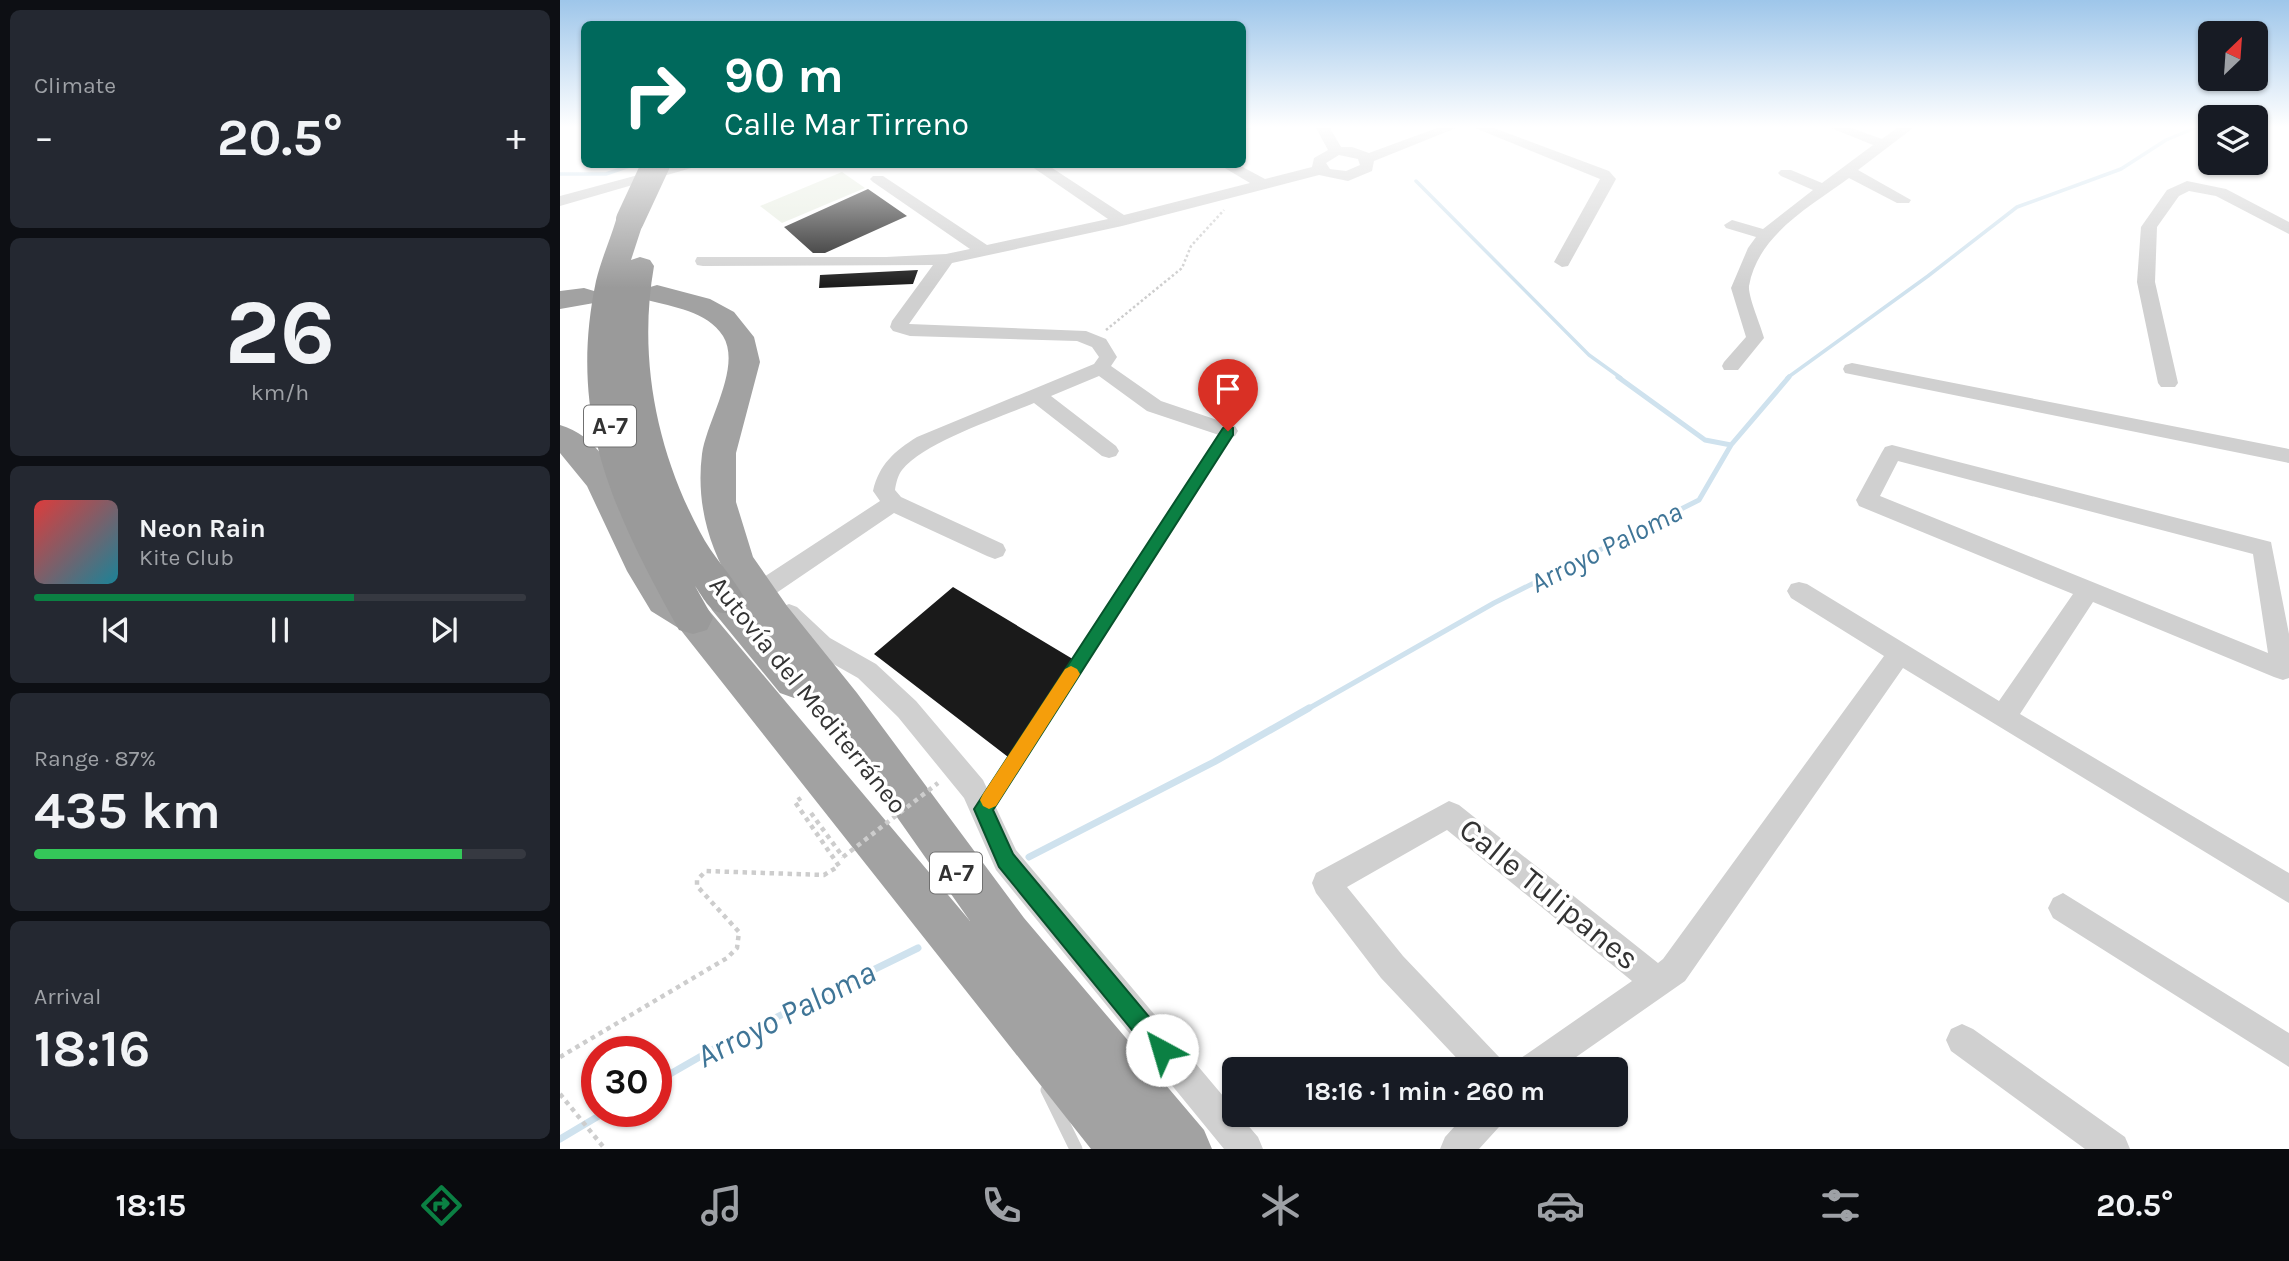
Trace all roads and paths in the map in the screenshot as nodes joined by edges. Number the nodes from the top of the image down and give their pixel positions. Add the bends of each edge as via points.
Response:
1 (631, 182) edge
2 (652, 182) edge
3 (667, 182) edge
4 (882, 182) edge
5 (1062, 182) edge
6 (1258, 182) edge
7 (1277, 182) edge
8 (1607, 182) edge
9 (1806, 182) edge
10 (1834, 182) edge
11 (1868, 182) edge
12 (1264, 185) junction
13 (1824, 189) junction
14 (562, 200) edge
15 (1903, 200) dead end
16 (1230, 204) dead end
17 (642, 219) junction
18 (1122, 221) junction
19 (1732, 225) dead end
20 (2289, 229) edge
21 (1767, 235) junction
22 (985, 251) junction
23 (946, 259) junction
24 (703, 261) dead end
25 (1562, 262) dead end
26 (657, 294) dead end
27 (1099, 343) junction
28 (1731, 366) dead end
29 (1101, 368) junction
30 (1852, 369) dead end
31 (2168, 383) dead end
32 (1035, 394) junction
33 (1228, 431) joint
34 (560, 436) edge
35 (1109, 451) dead end
36 (2289, 456) edge
37 (893, 503) junction
38 (995, 550) dead end
39 (1799, 590) dead end
40 (2088, 591) junction
41 (736, 592) junction
42 (1900, 653) junction
43 (2003, 717) junction
44 (938, 783) dead end
45 (983, 809) junction
46 (2289, 889) edge
47 (2063, 908) dead end
48 (1658, 982) junction
49 (1005, 1002) junction
50 (1962, 1040) dead end
51 (2289, 1051) edge
52 (560, 1057) edge
53 (1478, 1057) edge
54 (1549, 1057) edge
55 (560, 1094) edge
56 (1476, 1127) edge
57 (604, 1146) edge
58 (1076, 1149) edge
59 (1125, 1149) edge
60 (1185, 1149) edge
61 (1246, 1149) edge
62 (1457, 1149) edge
63 (2113, 1149) edge

1 - 14 street
2 - 17 highway, Autovía del Mediterráneo / A-7, bridge
3 - 17 highway, Autovía del Mediterráneo / A-7
4 - 22 street
5 - 18 street
6 - 12 street
7 - 12 street
8 - 25 street
9 - 13 street
10 - 13 street
11 - 15 street
12 - 18 street
13 - 21 street
16 - 27 path via 1191,246 1182,268 1107,329
17 - 41 highway, Autovía del Mediterráneo / A-7 via 611,281 602,347 605,408 623,475 653,548
18 - 22 street
19 - 21 street
20 - 31 street via 2220,192 2187,186 2173,193 2149,227 2146,282
21 - 28 street via 1756,248 1740,288 1755,338
22 - 23 street
23 - 24 street
23 - 27 street via 899,327 909,331 1060,333
26 - 41 highway via 700,305 724,318 739,337 745,362 719,453 719,502
27 - 29 street via 1108,357
29 - 32 street
29 - 33 street via 1154,406
30 - 36 street
32 - 35 street
32 - 37 street via 924,442 901,458 885,482 884,491
33 - 45 lane
34 - 41 highway via 580,452 602,481 664,600
37 - 38 street
37 - 41 street
39 - 42 street
40 - 40 street via 2283,670 2263,548 1892,452 1867,500
40 - 43 street
41 - 45 street via 867,671 907,709 974,789
41 - 49 highway, Autovía del Mediterráneo / A-7
41 - 60 highway, Autovía del Mediterráneo / A-7 via 1007,934
42 - 43 street
42 - 48 street via 1674,970
43 - 46 street
44 - 52 path, bridge via 843,857 800,797 795,802 839,866 824,875 706,871 697,886 739,932 737,948
45 - 61 street via 1006,860
47 - 51 street
48 - 53 street, Calle Tulipanes via 1448,814 1326,883 1392,967
48 - 54 street
49 - 58 lane
49 - 59 highway, Autovía del Mediterráneo / A-7
50 - 63 street
55 - 57 path
56 - 62 street

